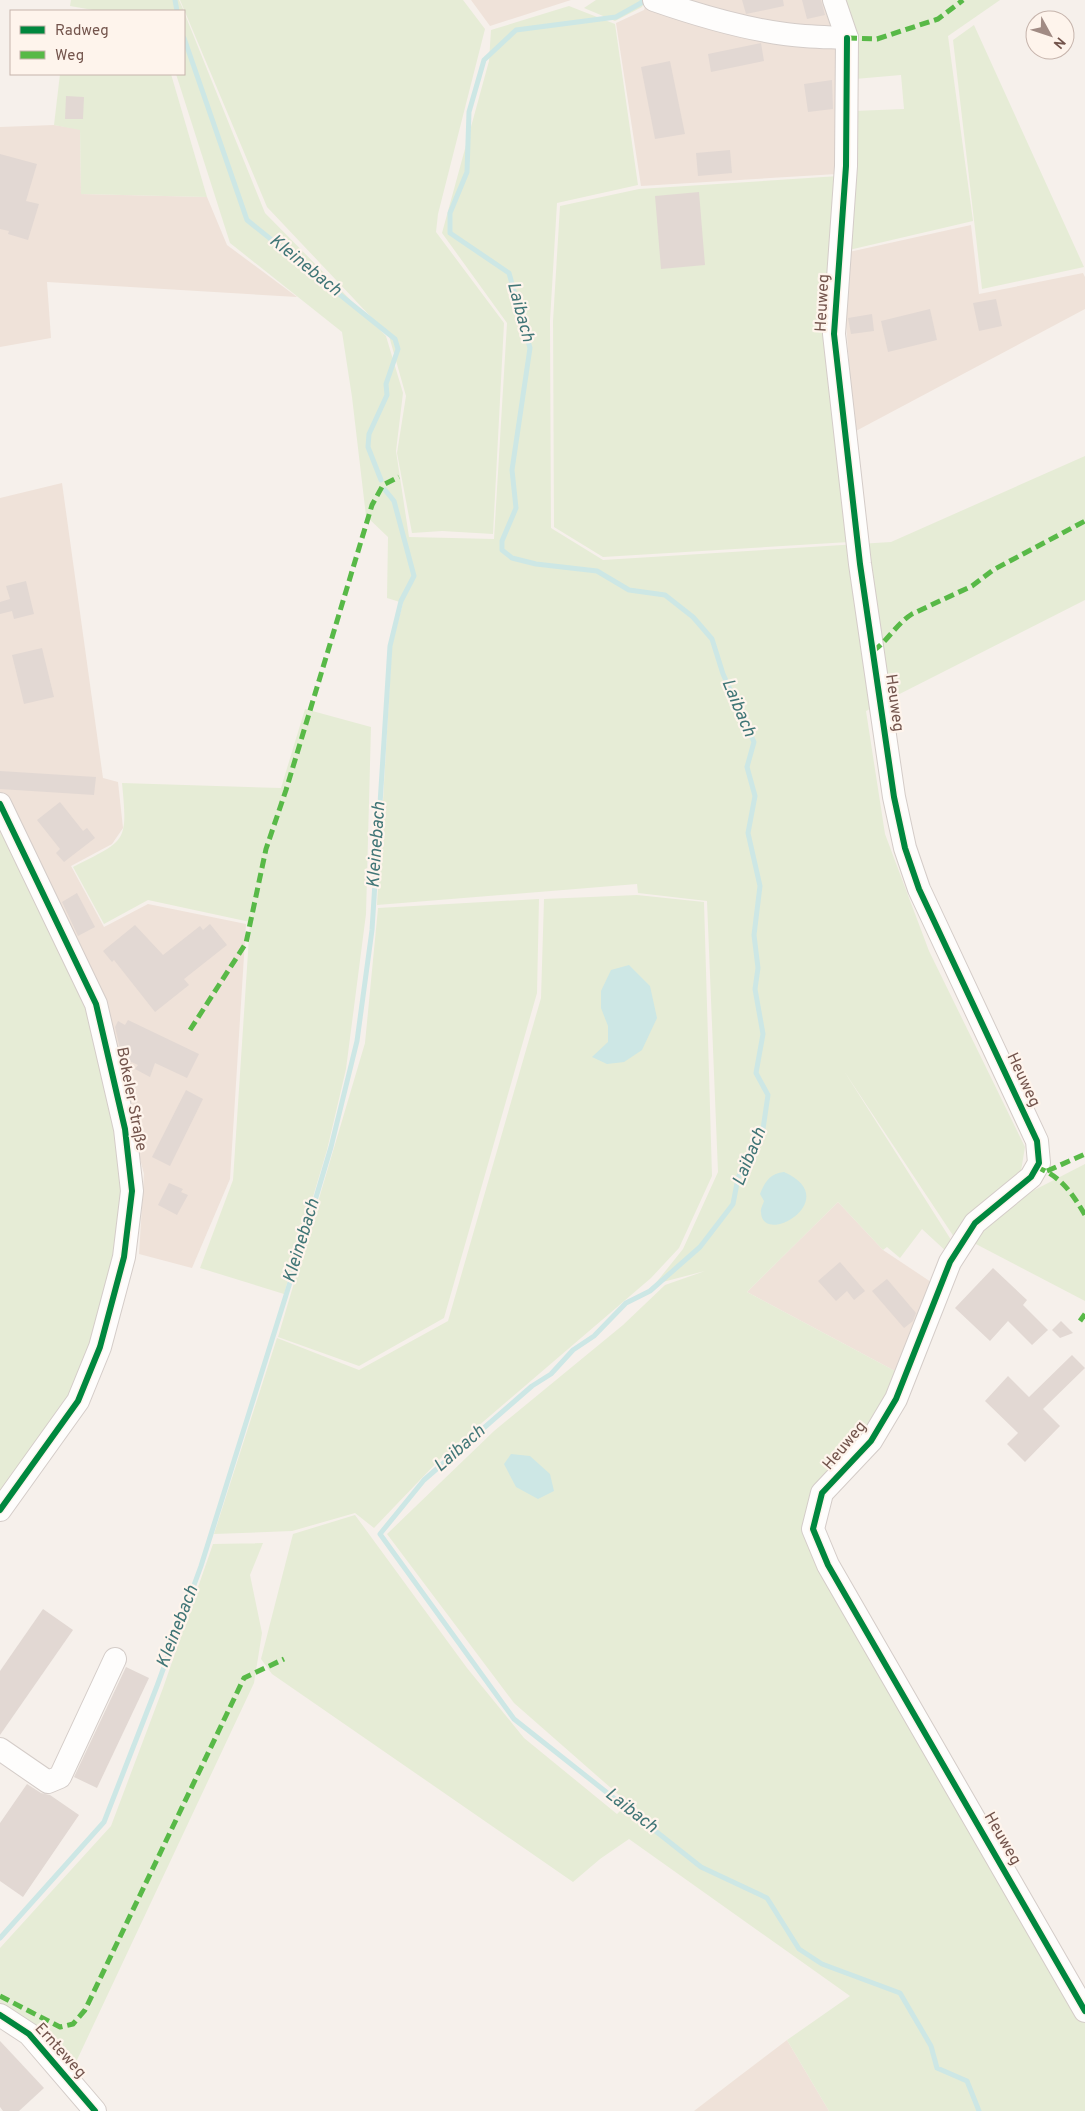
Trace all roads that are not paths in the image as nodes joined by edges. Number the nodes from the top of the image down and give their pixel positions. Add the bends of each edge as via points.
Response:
1 (834, 0) edge
2 (656, 1) edge
3 (847, 38) junction
4 (0, 804) edge
5 (0, 1510) edge
6 (115, 1659) dead end
7 (0, 1749) edge
8 (1085, 2011) edge
9 (0, 2015) edge
10 (95, 2111) edge

1 - 3 street, Heuweg
2 - 3 street via 743,27 787,35
3 - 8 street, Heuweg via 846,166 834,334 860,564 894,797 905,848 919,889 1037,1141 1039,1163 1031,1177 975,1223 950,1262 896,1399 871,1441 822,1493 814,1529 828,1565
4 - 5 street, Bokeler Straße via 96,1004 126,1129 132,1191 124,1257 100,1347 82,1392
6 - 7 street via 60,1777 48,1782
9 - 10 street, Ernteweg via 29,2034

